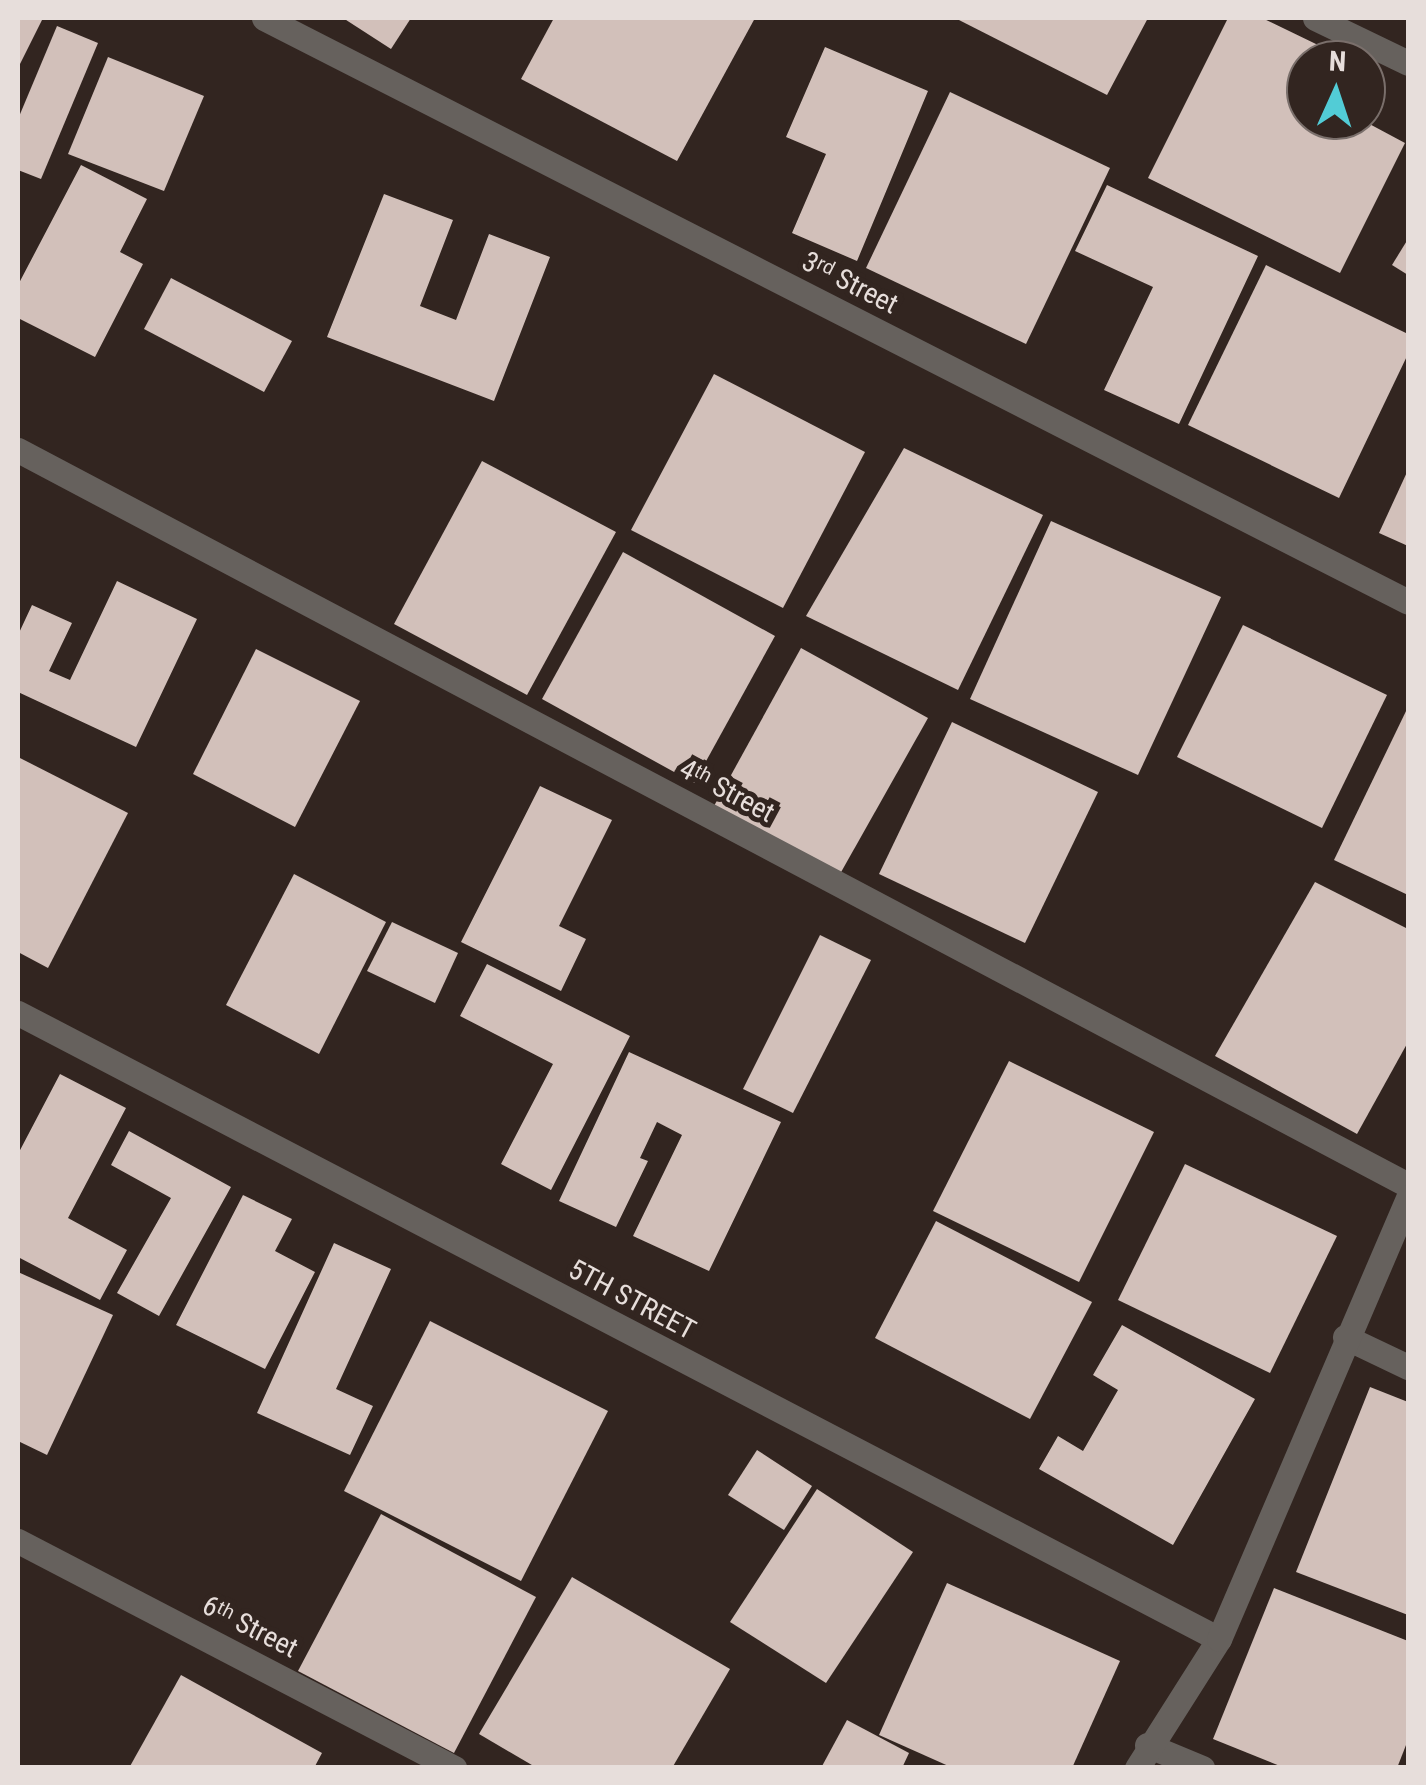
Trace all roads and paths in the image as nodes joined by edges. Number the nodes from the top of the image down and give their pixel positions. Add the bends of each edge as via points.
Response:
1 (264, 18) edge
2 (1315, 18) edge
3 (1408, 64) edge
4 (18, 450) edge
5 (1408, 602) edge
6 (18, 1013) edge
7 (1408, 1186) edge
8 (1408, 1198) edge
9 (1345, 1337) junction
10 (1408, 1367) edge
11 (18, 1541) edge
12 (1220, 1639) junction
13 (1142, 1756) edge
14 (454, 1768) edge
15 (1202, 1768) edge

1 - 5 street, 3ʳᵈ Street
2 - 3 street
4 - 7 street, 4ᵗʰ Street
6 - 12 street, 5TH STREET
8 - 9 street
9 - 10 street
9 - 12 street
11 - 14 street, 6ᵗʰ Street
12 - 13 street
13 - 15 street

